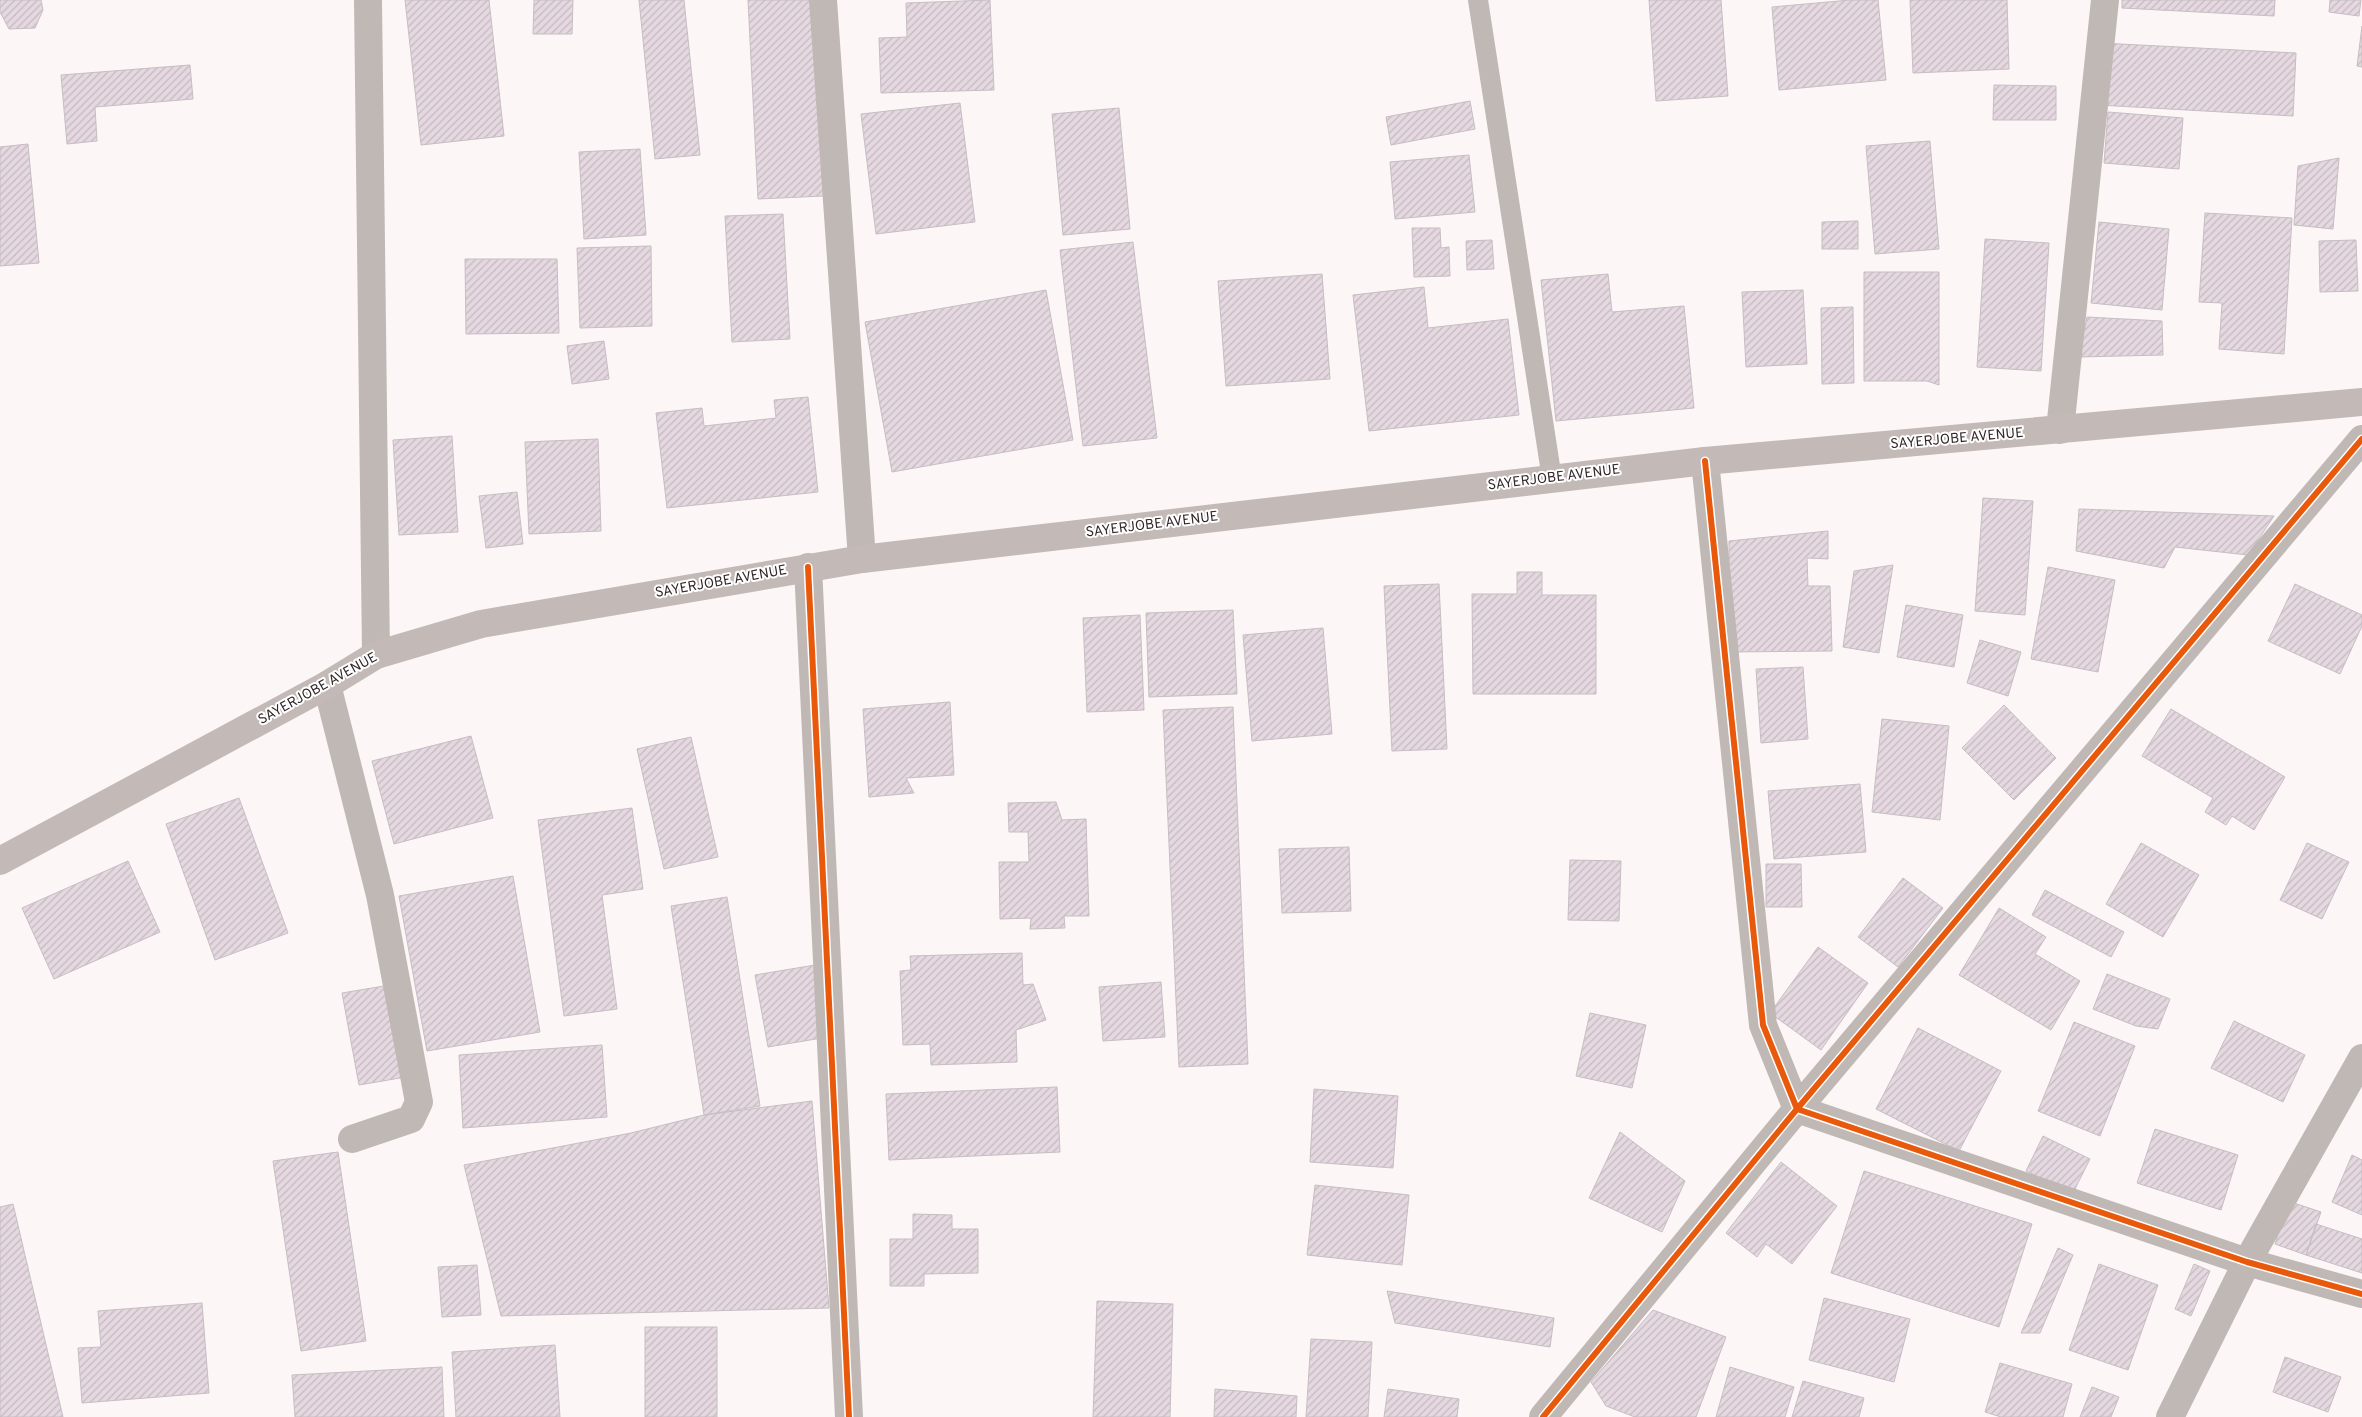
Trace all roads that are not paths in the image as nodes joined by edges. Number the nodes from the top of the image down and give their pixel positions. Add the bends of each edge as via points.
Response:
1 (368, 0) edge
2 (823, 0) edge
3 (1478, 0) edge
4 (2106, 0) edge
5 (2362, 402) edge
6 (2060, 430) junction
7 (2362, 439) edge
8 (1705, 461) junction
9 (1552, 478) junction
10 (862, 560) junction
11 (808, 567) junction
12 (376, 655) junction
13 (327, 685) junction
14 (0, 860) edge
15 (2362, 1058) edge
16 (1797, 1109) junction
17 (352, 1139) dead end
18 (2247, 1262) junction
19 (2362, 1294) edge
20 (849, 1417) edge
21 (1543, 1417) edge
22 (2170, 1417) edge

1 - 12 street
2 - 10 street
3 - 9 lane
4 - 6 street
5 - 6 main road, SAYERJOBE AVENUE
6 - 8 main road, SAYERJOBE AVENUE
7 - 16 street
8 - 9 main road, SAYERJOBE AVENUE
8 - 16 street via 1763,1025
9 - 10 main road, SAYERJOBE AVENUE
10 - 11 main road, SAYERJOBE AVENUE
11 - 12 main road, SAYERJOBE AVENUE via 481,624
11 - 20 street
12 - 13 main road, SAYERJOBE AVENUE
13 - 14 main road, SAYERJOBE AVENUE
13 - 17 street via 380,895 419,1102 411,1119
15 - 18 street
16 - 18 street
16 - 21 street
18 - 19 street
18 - 22 street

